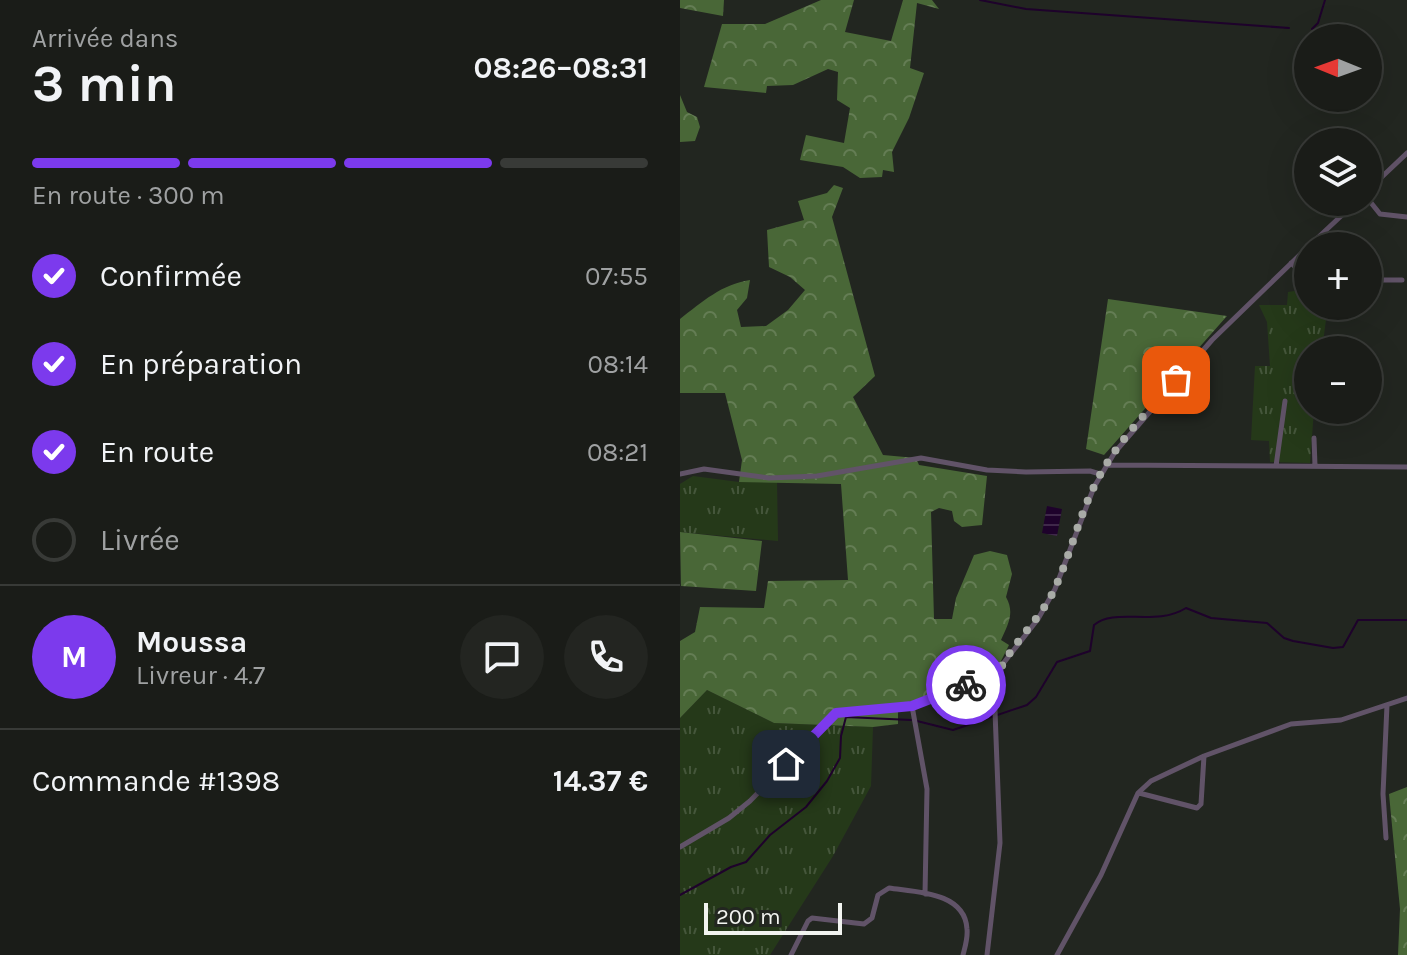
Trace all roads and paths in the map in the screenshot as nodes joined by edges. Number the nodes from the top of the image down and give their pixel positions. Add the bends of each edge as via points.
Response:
1 (1407, 153) edge
2 (1382, 177) edge
3 (1382, 214) edge
4 (1341, 216) edge
5 (1407, 217) edge
6 (1323, 232) edge
7 (1294, 260) edge
8 (1291, 263) junction
9 (1294, 266) edge
10 (1382, 280) edge
11 (1402, 280) dead end
12 (1285, 401) dead end
13 (1314, 438) dead end
14 (1106, 465) junction
15 (1276, 466) junction
16 (1315, 466) junction
17 (1407, 467) edge
18 (680, 474) edge
19 (1100, 474) junction
20 (998, 674) junction
21 (1407, 698) edge
22 (1387, 705) junction
23 (912, 706) junction
24 (1204, 756) junction
25 (1138, 793) junction
26 (1386, 838) dead end
27 (680, 847) edge
28 (925, 894) junction
29 (791, 955) edge
30 (963, 955) edge
31 (987, 955) edge
32 (1057, 955) edge

1 - 2 street
3 - 5 street
4 - 6 street
7 - 8 street
8 - 9 street
8 - 14 street via 1215,336
10 - 11 street
12 - 15 street
13 - 16 street
14 - 15 street
14 - 19 street
15 - 16 street
16 - 17 street
18 - 19 street via 704,469 769,478 817,476 929,458 987,470
19 - 20 street via 1055,589
20 - 23 street
20 - 31 street via 1000,843
21 - 22 street
22 - 24 street via 1341,720 1291,724
22 - 26 street
23 - 27 street via 836,713 750,801
23 - 28 street via 927,789
24 - 25 street via 1151,781
24 - 25 street via 1197,808
25 - 32 street
28 - 29 street via 884,889 875,900 872,918 861,925 812,918
28 - 30 street via 958,907 967,929

